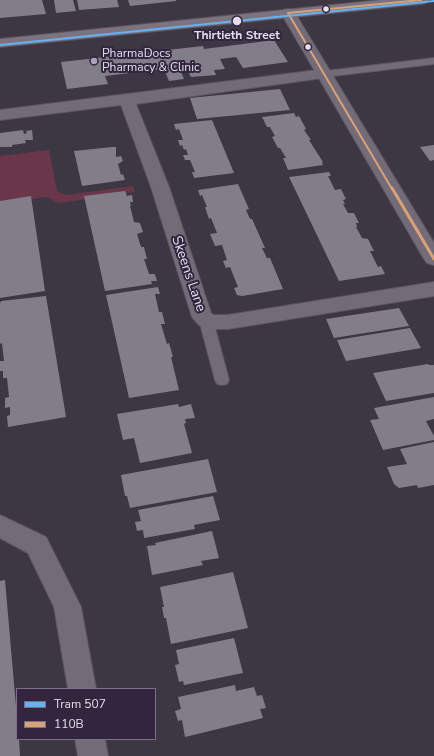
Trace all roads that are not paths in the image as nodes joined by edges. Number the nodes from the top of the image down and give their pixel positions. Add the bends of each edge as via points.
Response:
1 (412, 0) edge
2 (288, 14) junction
3 (0, 43) edge
4 (434, 61) edge
5 (325, 74) junction
6 (127, 100) junction
7 (0, 115) edge
8 (434, 259) edge
9 (434, 288) edge
10 (206, 320) junction
11 (222, 380) dead end
12 (0, 526) edge
13 (82, 688) edge
14 (90, 740) edge
15 (93, 756) edge

1 - 2 main road
2 - 3 main road
2 - 5 street
4 - 5 lane
5 - 6 street
5 - 8 street
6 - 7 street
6 - 10 street, Skeens Lane via 160,187 198,306
9 - 10 street, Skeens Lane via 228,322
10 - 11 lane
12 - 13 street via 37,545 67,607
14 - 15 street

